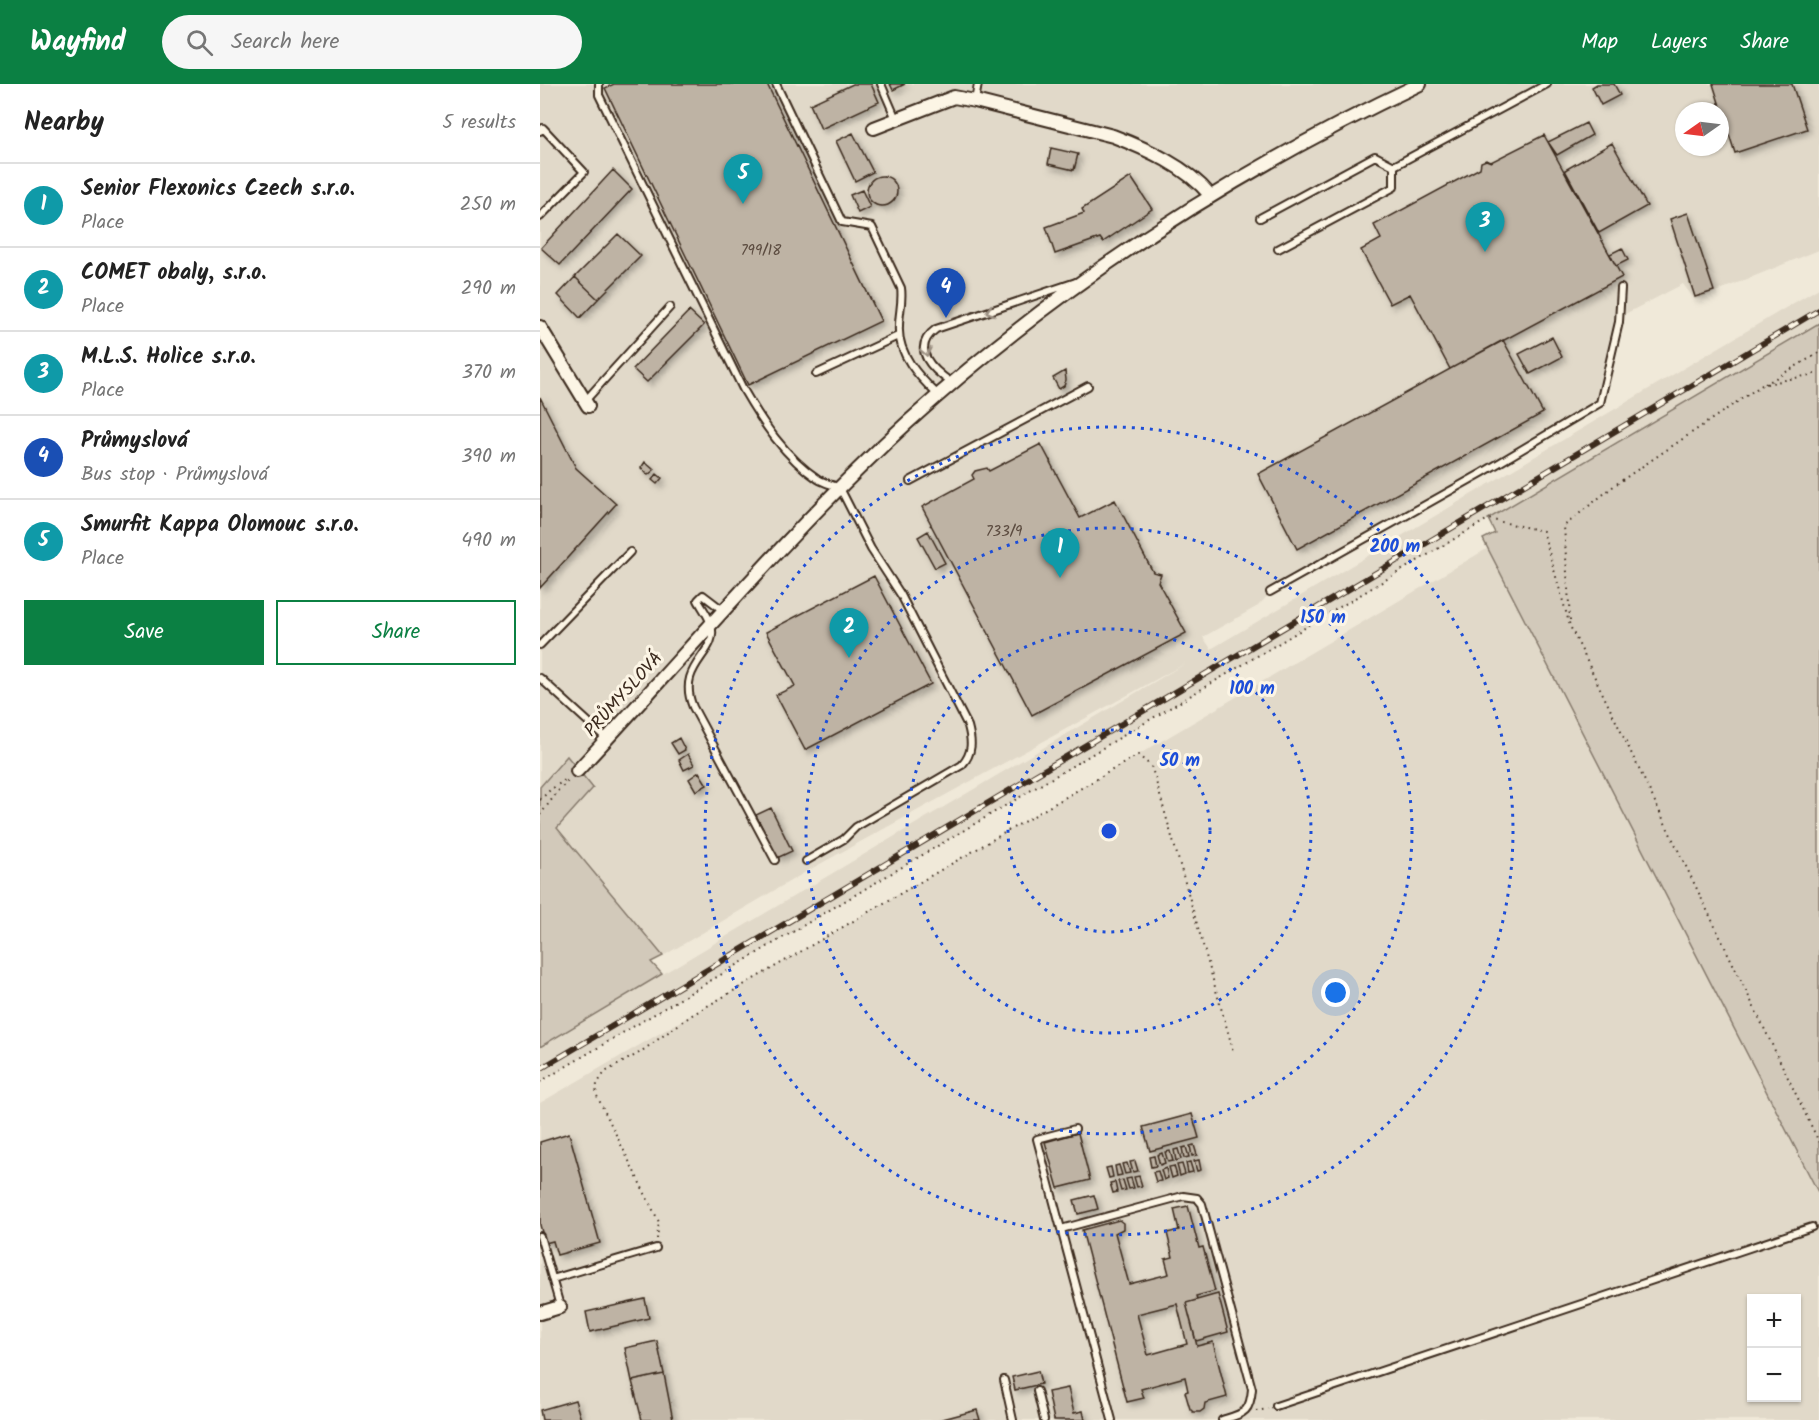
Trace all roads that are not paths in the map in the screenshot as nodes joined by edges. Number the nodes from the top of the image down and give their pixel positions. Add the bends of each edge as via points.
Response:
1 (598, 84) edge
2 (776, 84) edge
3 (881, 84) edge
4 (978, 84) edge
5 (1420, 84) edge
6 (1547, 84) edge
7 (975, 101) junction
8 (897, 119) junction
9 (874, 128) dead end
10 (540, 131) edge
11 (1394, 166) junction
12 (1210, 195) junction
13 (540, 217) edge
14 (1260, 218) dead end
15 (1278, 249) dead end
16 (1082, 280) junction
17 (1621, 288) dead end
18 (670, 307) dead end
19 (540, 327) edge
20 (898, 336) junction
21 (816, 374) dead end
22 (952, 383) junction
23 (1088, 386) dead end
24 (938, 395) junction
25 (586, 403) joint
26 (910, 481) dead end
27 (840, 488) junction
28 (630, 552) dead end
29 (1270, 592) dead end
30 (724, 610) junction
31 (711, 625) junction
32 (540, 645) edge
33 (540, 678) edge
34 (607, 739) junction
35 (577, 771) road end
36 (775, 860) dead end
37 (806, 861) dead end
38 (1075, 1129) dead end
39 (1812, 1227) dead end
40 (1061, 1228) junction
41 (540, 1236) edge
42 (657, 1248) road end
43 (552, 1279) junction
44 (560, 1307) joint
45 (540, 1313) edge
46 (1004, 1380) dead end
47 (1037, 1391) dead end
48 (1276, 1406) dead end
49 (1012, 1420) edge
50 (1044, 1420) edge
51 (1112, 1420) edge
52 (1222, 1420) edge

1 - 27 lane via 599,95 763,423 795,460 819,480
2 - 20 lane via 842,222 872,227 897,277 903,297
3 - 8 lane
4 - 7 lane
5 - 12 street, PRŮMYSLOVÁ via 1312,137
6 - 11 lane
7 - 8 street via 954,97
7 - 12 street via 1134,144 1191,177
8 - 9 street
10 - 13 lane via 543,128 584,172
11 - 14 lane via 1375,156
11 - 15 lane via 1394,187
12 - 16 street, PRŮMYSLOVÁ
16 - 22 street, PRŮMYSLOVÁ
16 -> 22 lane via 927,335 925,355 930,365
17 - 29 lane via 1619,322 1600,403
18 - 25 lane
19 - 25 street
20 - 21 lane
20 - 24 lane via 916,374
22 - 24 street, PRŮMYSLOVÁ
23 - 26 lane
24 - 27 street, PRŮMYSLOVÁ
27 - 30 street, PRŮMYSLOVÁ
27 - 37 lane via 966,719 971,743 962,765
28 - 32 lane
30 - 31 street, PRŮMYSLOVÁ
30 - 31 lane via 703,595 698,600
31 - 34 street, PRŮMYSLOVÁ
31 - 36 lane via 712,640 691,672 688,695
33 - 34 lane
34 - 35 street, PRŮMYSLOVÁ
38 - 40 lane via 1037,1138
39 - 48 lane
40 - 51 lane
40 - 52 lane via 1183,1196 1197,1198 1203,1204 1252,1389 1247,1409
41 - 43 lane
42 - 43 lane
43 - 44 lane
44 - 45 street
46 - 49 lane
47 - 50 lane

